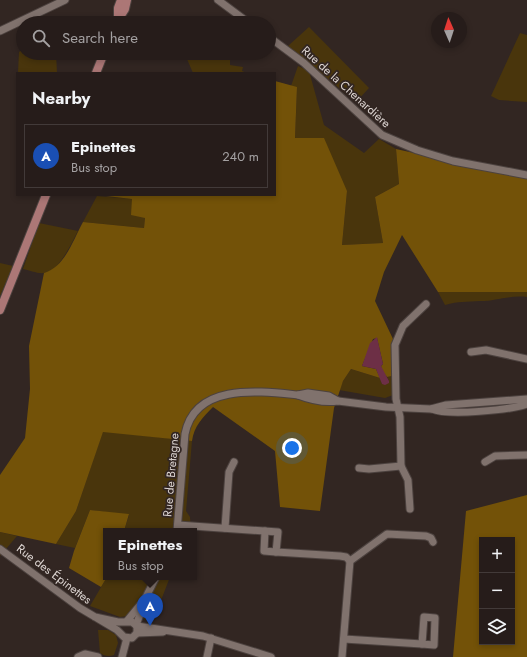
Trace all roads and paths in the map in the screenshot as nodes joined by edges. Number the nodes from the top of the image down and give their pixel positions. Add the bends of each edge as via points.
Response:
1 (65, 0) edge
2 (121, 0) edge
3 (128, 0) edge
4 (218, 0) edge
5 (31, 16) edge
6 (118, 16) edge
7 (120, 16) edge
8 (240, 16) edge
9 (16, 23) edge
10 (0, 31) edge
11 (276, 42) edge
12 (101, 60) edge
13 (96, 72) edge
14 (527, 175) edge
15 (46, 196) edge
16 (426, 304) dead end
17 (0, 310) edge
18 (471, 352) dead end
19 (527, 359) edge
20 (527, 399) edge
21 (527, 404) edge
22 (399, 408) junction
23 (431, 409) junction
24 (527, 455) edge
25 (234, 462) dead end
26 (485, 462) dead end
27 (401, 466) junction
28 (359, 468) dead end
29 (410, 509) dead end
30 (178, 528) edge
31 (225, 528) junction
32 (265, 531) junction
33 (433, 542) dead end
34 (0, 549) edge
35 (276, 552) junction
36 (350, 560) junction
37 (154, 580) edge
38 (145, 599) junction
39 (96, 617) junction
40 (126, 622) junction
41 (137, 628) junction
42 (124, 636) junction
43 (211, 638) junction
44 (344, 639) junction
45 (422, 644) dead end
46 (78, 657) edge
47 (98, 657) edge
48 (122, 657) edge
49 (207, 657) edge
50 (271, 657) edge
51 (342, 657) edge

1 - 5 street
2 - 6 main road
3 - 7 main road
4 - 8 street
9 - 10 street
11 - 14 street, Rue de la Chenardière via 304,62 382,135 417,150 453,161
12 - 13 main road
15 - 17 main road
16 - 22 street via 403,326 396,340 396,399
18 - 19 street via 486,350
20 - 23 street, Rue de Bretagne via 446,405
21 - 23 street, Rue de Bretagne via 474,411 449,412
22 - 23 street, Rue de Bretagne
22 - 27 street
22 - 30 street, Rue de Bretagne via 338,401 308,393 225,395 208,400 189,420 185,434
24 - 26 street via 495,456
25 - 31 street via 229,472
27 - 28 street
27 - 29 street via 408,480
30 - 31 street
31 - 32 street
32 - 35 street via 264,550
32 - 35 street via 278,532
33 - 36 street via 426,536 387,534
34 - 39 street, Rue des Épinettes
35 - 36 street via 340,556
36 - 44 street
37 - 38 street
38 - 40 street
38 - 41 street
39 - 40 street, Rue des Épinettes
39 - 42 street, Rue des Épinettes
40 - 41 street via 132,622
40 - 42 street via 121,627
41 - 42 street via 134,637
41 - 43 street
42 - 48 street
43 - 49 street
43 - 50 street
44 - 45 street
44 - 51 street
46 - 47 street via 85,654

